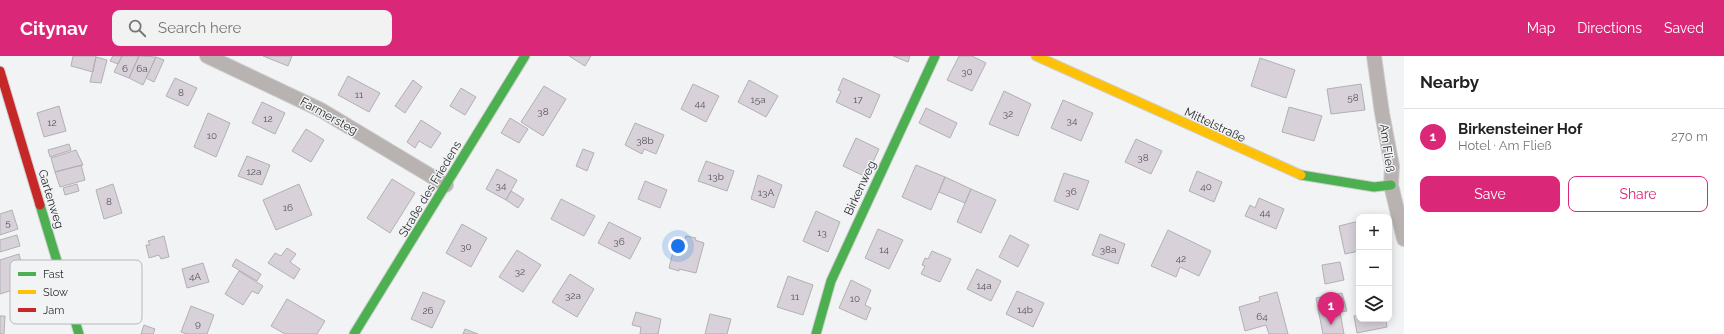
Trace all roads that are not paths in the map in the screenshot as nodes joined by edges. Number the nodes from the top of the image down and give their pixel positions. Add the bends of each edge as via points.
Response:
1 (525, 56) edge
2 (935, 56) edge
3 (1036, 56) edge
4 (1374, 56) edge
5 (212, 57) edge
6 (0, 71) edge
7 (446, 186) junction
8 (1392, 186) junction
9 (1404, 239) edge
10 (57, 260) edge
11 (76, 324) edge
12 (79, 334) edge
13 (354, 334) edge
14 (816, 334) edge

1 - 7 street, Straße des Friedens
2 - 14 street, Birkenweg via 831,281
3 - 8 street, Mittelstraße via 1298,175 1374,187
4 - 8 street, Am Fließ via 1392,166
5 - 7 street, Farmersteg via 321,110
6 - 10 street, Gartenweg
7 - 13 street, Straße des Friedens
8 - 9 street, Am Fließ
11 - 12 street, Gartenweg

